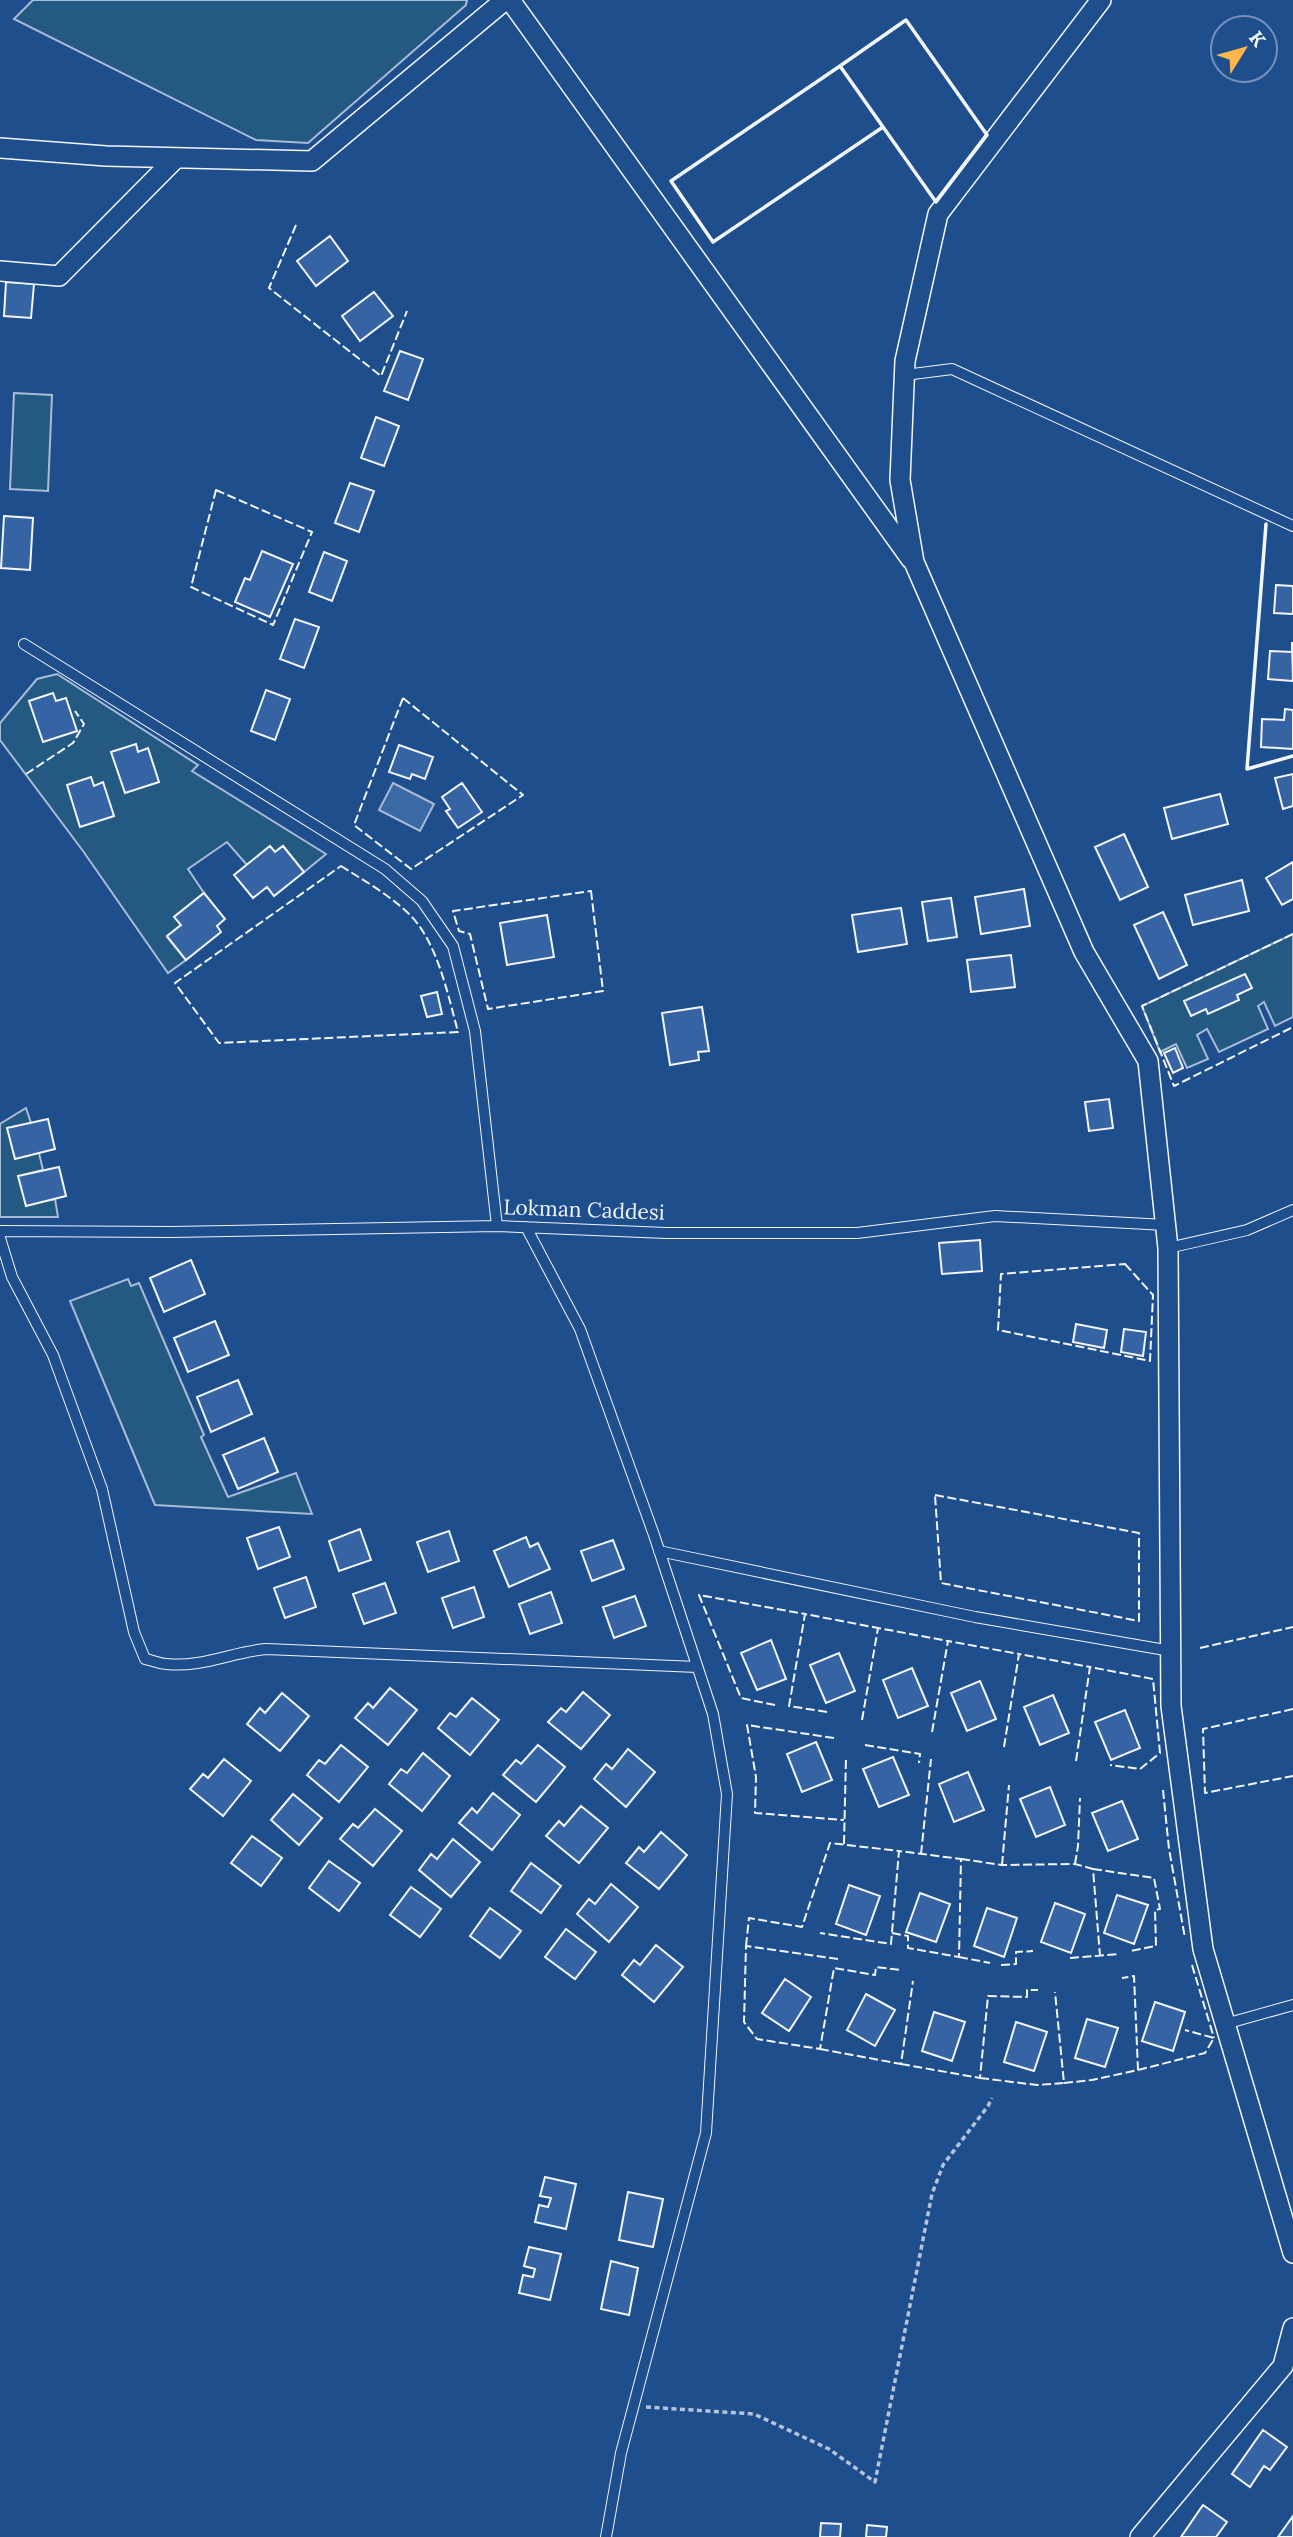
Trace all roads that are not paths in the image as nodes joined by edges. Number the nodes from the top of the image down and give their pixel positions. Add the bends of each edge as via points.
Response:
1 (507, 0) edge
2 (1101, 0) edge
3 (0, 148) edge
4 (176, 158) junction
5 (0, 271) edge
6 (905, 375) junction
7 (1293, 526) edge
8 (914, 562) junction
9 (24, 644) dead end
10 (1293, 1210) edge
11 (1166, 1225) junction
12 (497, 1226) junction
13 (526, 1227) junction
14 (0, 1231) edge
15 (0, 1238) edge
16 (1168, 1248) junction
17 (659, 1551) junction
18 (1172, 1651) junction
19 (697, 1667) junction
20 (1293, 2005) edge
21 (1225, 2024) junction
22 (1293, 2253) edge
23 (1293, 2328) edge
24 (1288, 2368) edge
25 (606, 2537) edge
26 (1140, 2537) edge

1 - 4 street via 312,161
1 - 8 street
2 - 6 street via 939,215
3 - 4 street
4 - 5 street via 59,276
6 - 7 lane via 951,369
6 - 8 street via 900,480
8 - 11 street via 1084,952 1148,1060
9 - 12 lane via 385,869 422,901 453,946 475,1031
10 - 16 lane via 1247,1230
11 - 13 lane, Lokman Caddesi via 995,1216 857,1233
11 - 16 street
12 - 13 lane, Lokman Caddesi
12 - 14 lane, Lokman Caddesi
13 - 17 lane via 580,1329
15 - 19 lane via 12,1276 53,1355 102,1489 134,1632 145,1659 167,1665 266,1649
16 - 18 street
17 - 18 lane via 975,1617
17 - 19 lane
18 - 21 street via 1171,1706 1203,1949
19 - 25 lane via 713,1714 727,1794 706,2133 621,2453
20 - 21 lane
21 - 22 street
23 - 24 street
24 - 26 street

